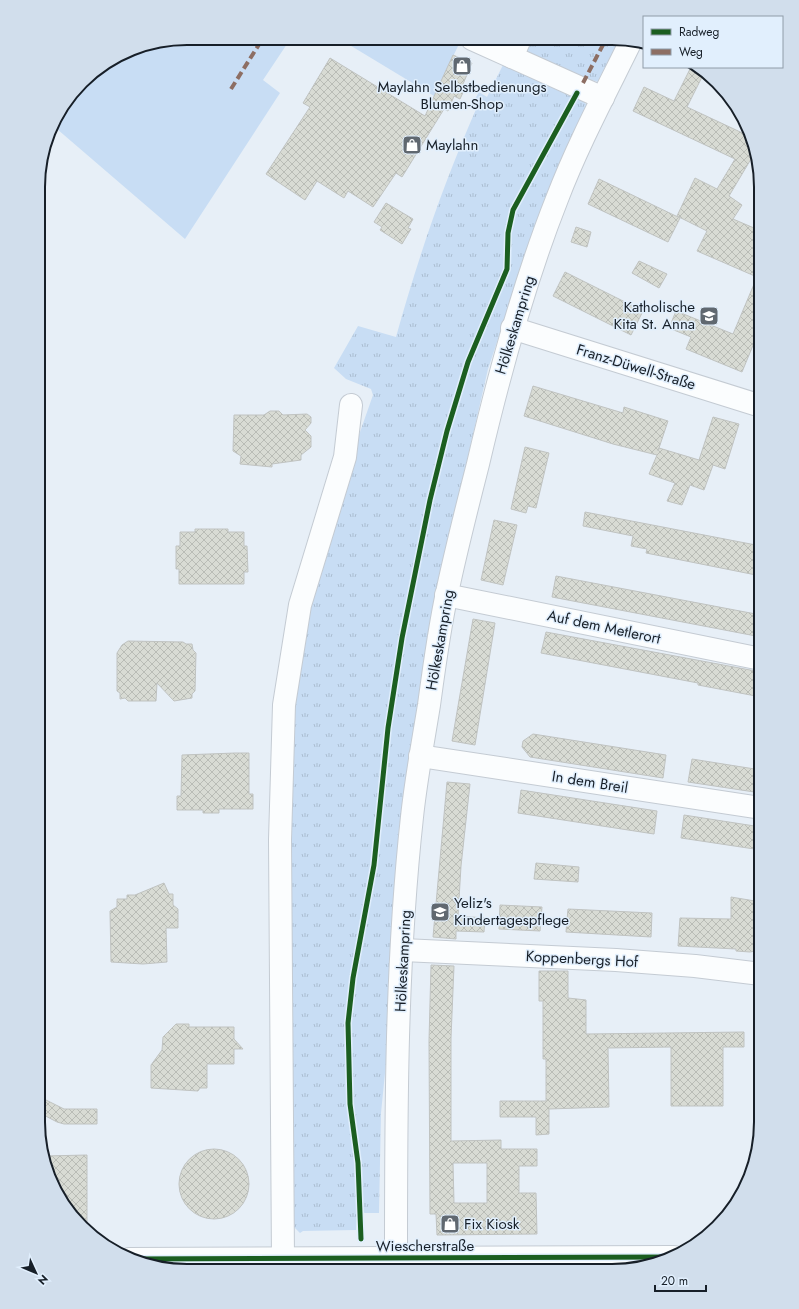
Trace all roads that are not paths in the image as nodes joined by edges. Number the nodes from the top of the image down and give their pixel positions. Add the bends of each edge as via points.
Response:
1 (495, 45) edge
2 (629, 46) edge
3 (510, 49) edge
4 (603, 98) junction
5 (512, 328) junction
6 (754, 404) edge
7 (352, 405) dead end
8 (446, 595) junction
9 (754, 658) edge
10 (420, 756) junction
11 (754, 807) edge
12 (403, 950) junction
13 (754, 973) edge
14 (653, 1258) edge
15 (150, 1259) edge
16 (282, 1259) junction
17 (396, 1264) edge

1 - 3 street
2 - 4 street, Hölkeskampring
3 - 4 street
4 - 5 street, Hölkeskampring via 557,200
5 - 6 street, Franz-Düwell-Straße
5 - 8 street, Hölkeskampring
7 - 16 street via 345,457 300,605 284,705 280,840
8 - 9 street, Auf dem Metlerort
8 - 10 street, Hölkeskampring
10 - 11 street, In dem Breil
10 - 12 street, Hölkeskampring via 412,820
12 - 13 street, Koppenbergs Hof via 663,964
12 - 17 street, Hölkeskampring via 397,1087
14 - 17 street, Wiescherstraße
15 - 16 street, Wiescherstraße
16 - 17 street, Wiescherstraße

